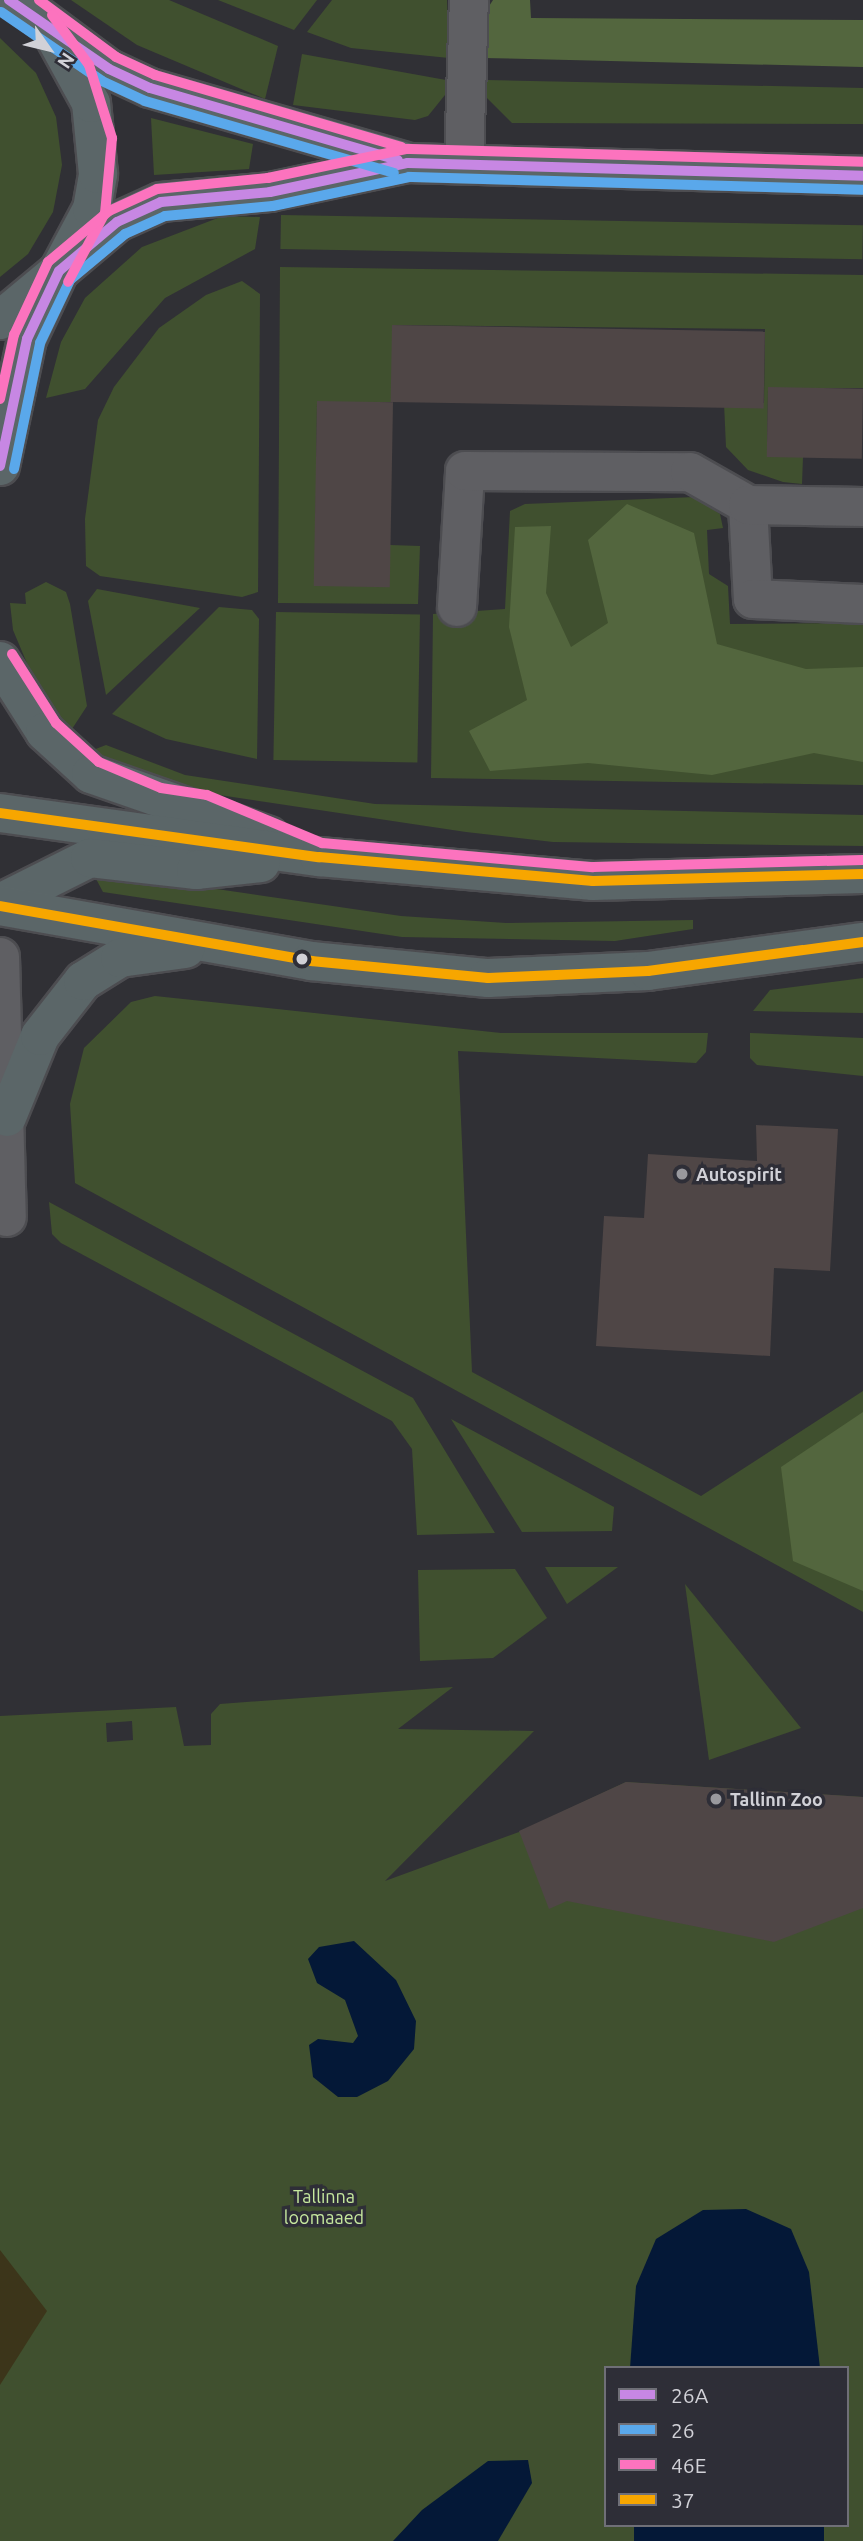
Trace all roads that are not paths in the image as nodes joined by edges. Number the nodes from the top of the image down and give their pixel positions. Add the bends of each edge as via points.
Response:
1 (469, 0) edge
2 (19, 5) edge
3 (408, 163) junction
4 (464, 164) junction
5 (863, 176) edge
6 (59, 271) junction
7 (0, 320) edge
8 (0, 466) edge
9 (748, 505) junction
10 (863, 507) edge
11 (863, 604) edge
12 (457, 607) dead end
13 (0, 661) edge
14 (0, 813) edge
15 (319, 857) junction
16 (863, 874) edge
17 (0, 904) edge
18 (863, 942) edge
19 (230, 948) junction
20 (0, 957) edge
21 (7, 1117) junction
22 (7, 1217) dead end

1 - 4 street
2 - 3 main road via 109,69 150,88
2 - 6 main road via 77,71 98,138 92,209
3 - 4 main road
3 - 6 main road via 270,192 161,202 117,222
4 - 5 main road
6 - 7 main road
6 - 8 main road via 27,339
9 - 10 street
9 - 11 street via 753,599
9 - 12 street via 691,472 465,471
13 - 15 main road via 45,733 91,774 157,802 203,808
14 - 15 main road
15 - 16 main road via 593,881
15 - 17 main road via 196,870 90,858
17 - 19 main road via 119,922
18 - 19 main road via 648,971 488,978
19 - 21 main road via 144,950 83,981 40,1037
20 - 21 street
21 - 22 street

